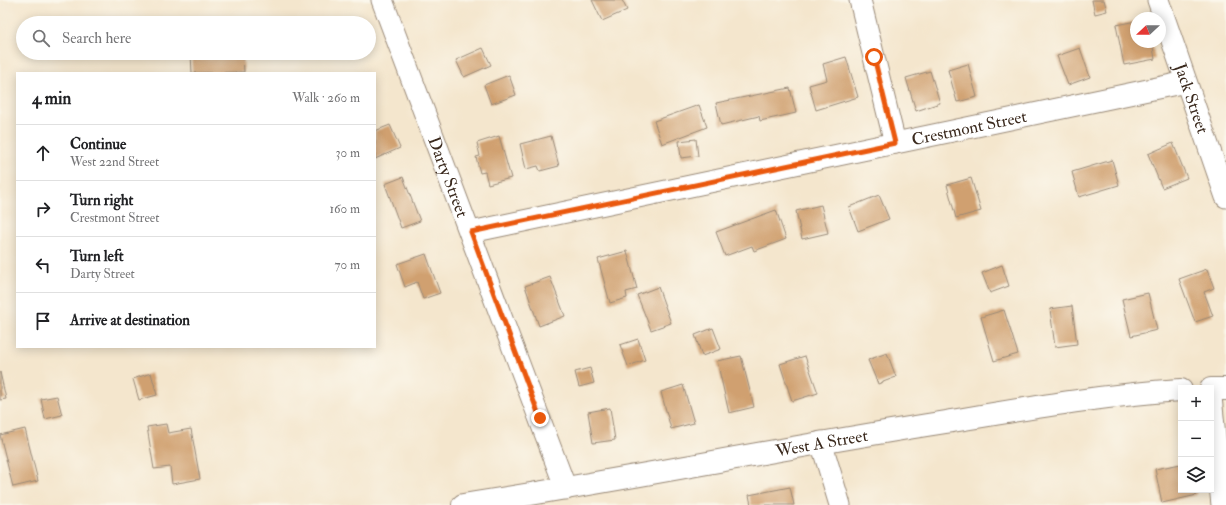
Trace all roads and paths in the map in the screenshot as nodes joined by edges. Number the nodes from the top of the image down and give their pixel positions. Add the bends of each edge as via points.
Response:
1 (382, 0) edge
2 (860, 0) edge
3 (1158, 0) edge
4 (1186, 82) junction
5 (895, 143) junction
6 (1226, 196) edge
7 (471, 232) junction
8 (1214, 389) edge
9 (1226, 389) edge
10 (1178, 390) edge
11 (1213, 421) edge
12 (821, 442) junction
13 (566, 489) junction
14 (463, 505) edge
15 (840, 505) edge
16 (1222, 505) edge

1 - 7 street, Darty Street
2 - 5 street
3 - 4 street, Jack Street
4 - 5 street, Crestmont Street
4 - 6 street, Jack Street
5 - 7 street, Crestmont Street
7 - 13 street, Darty Street
8 - 9 street
10 - 12 street, West A Street via 1069,402
11 - 16 street
12 - 13 street, West A Street
12 - 15 street
13 - 14 street, West A Street

